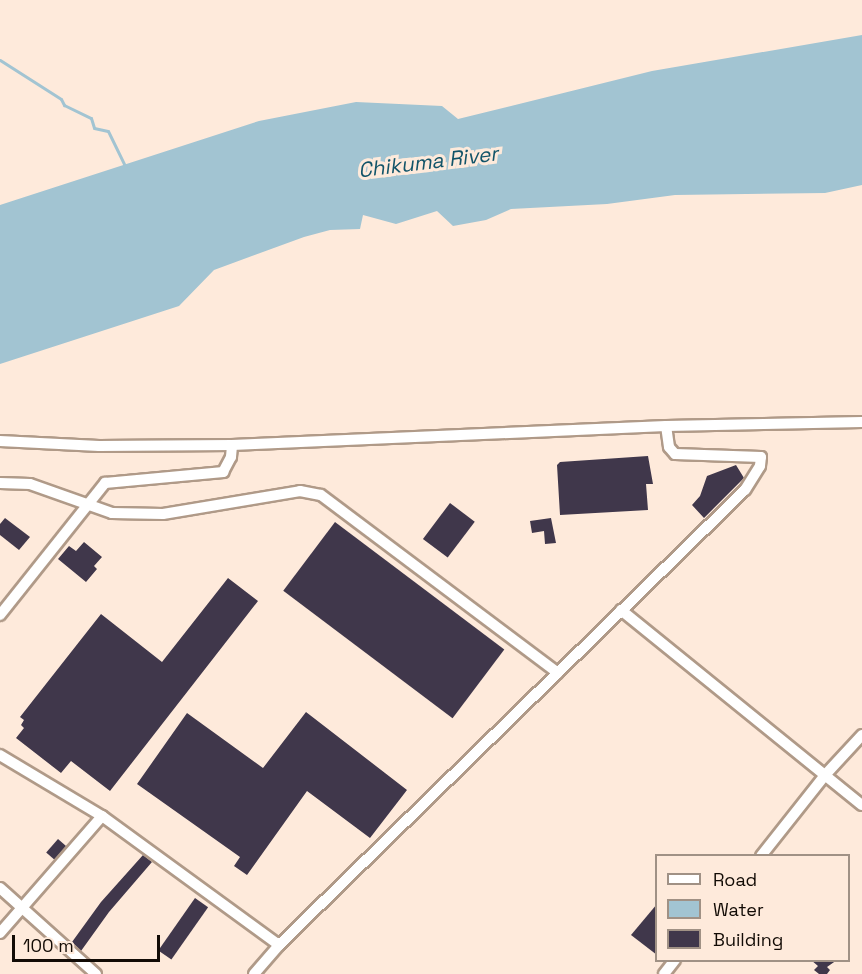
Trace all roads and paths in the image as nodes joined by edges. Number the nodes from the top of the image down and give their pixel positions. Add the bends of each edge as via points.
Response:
1 (862, 422) edge
2 (666, 426) junction
3 (0, 441) edge
4 (232, 445) junction
5 (0, 483) edge
6 (87, 504) junction
7 (621, 610) junction
8 (0, 615) edge
9 (558, 672) junction
10 (862, 735) edge
11 (0, 755) edge
12 (826, 774) junction
13 (862, 805) edge
14 (102, 816) junction
15 (762, 854) edge
16 (0, 888) edge
17 (22, 907) junction
18 (0, 933) edge
19 (279, 945) junction
20 (673, 962) edge
21 (96, 974) edge
22 (254, 974) edge
23 (664, 974) edge

1 - 2 street
2 - 4 street
2 - 7 street via 669,447 675,454 761,457 760,466 746,490
3 - 4 street via 99,446
4 - 6 street via 223,472 105,483
5 - 6 street via 30,484
6 - 8 street
6 - 9 street via 112,513 163,514 300,491 321,495
7 - 9 street
7 - 12 street
9 - 19 street
10 - 12 street
11 - 14 street
12 - 13 street
12 - 15 street
14 - 17 street
14 - 19 street
16 - 17 street
17 - 18 street
17 - 21 street
19 - 22 street
20 - 23 street

